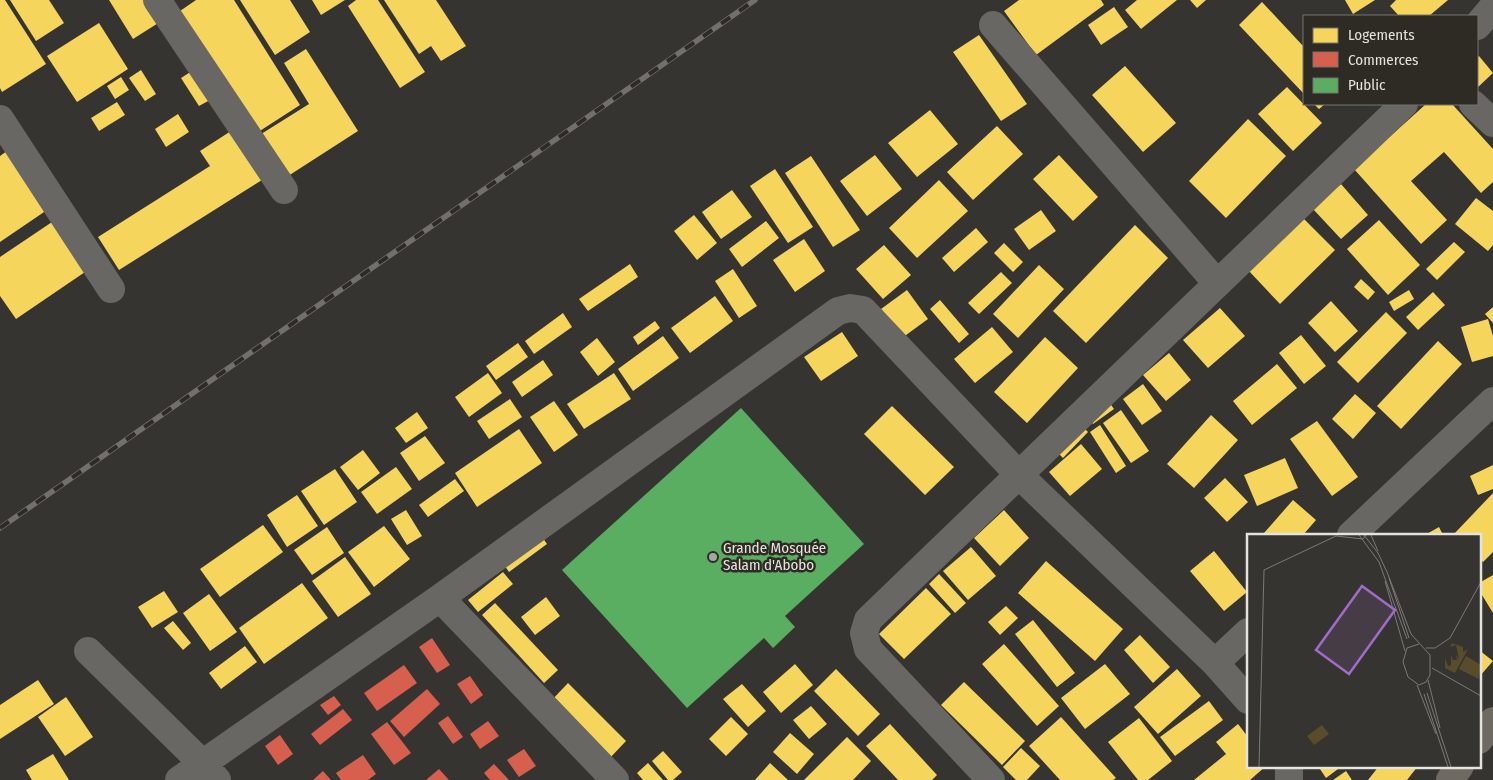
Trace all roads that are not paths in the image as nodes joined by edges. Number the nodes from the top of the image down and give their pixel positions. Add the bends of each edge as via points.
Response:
1 (166, 3) edge
2 (1493, 7) edge
3 (993, 25) dead end
4 (1478, 25) edge
5 (1403, 105) edge
6 (1474, 105) edge
7 (0, 119) edge
8 (1493, 123) edge
9 (284, 190) dead end
10 (1216, 282) junction
11 (111, 289) dead end
12 (1493, 401) edge
13 (1019, 474) junction
14 (1352, 534) edge
15 (440, 598) junction
16 (1247, 633) edge
17 (88, 651) dead end
18 (1215, 663) junction
19 (1247, 699) edge
20 (1493, 721) edge
21 (1480, 739) edge
22 (1459, 768) edge
23 (210, 772) edge
24 (179, 780) edge
25 (615, 780) edge
26 (991, 780) edge
27 (1450, 780) edge

1 - 9 street
2 - 4 street
3 - 10 street
5 - 10 street
6 - 8 street
7 - 11 street
10 - 13 street
12 - 14 street
13 - 15 street via 863,310 850,308 838,311
13 - 18 street
13 - 26 street via 868,620 864,633 868,649
15 - 23 street
15 - 25 street
16 - 18 street
17 - 23 street
18 - 19 street
20 - 21 main road
22 - 27 main road
23 - 24 street

